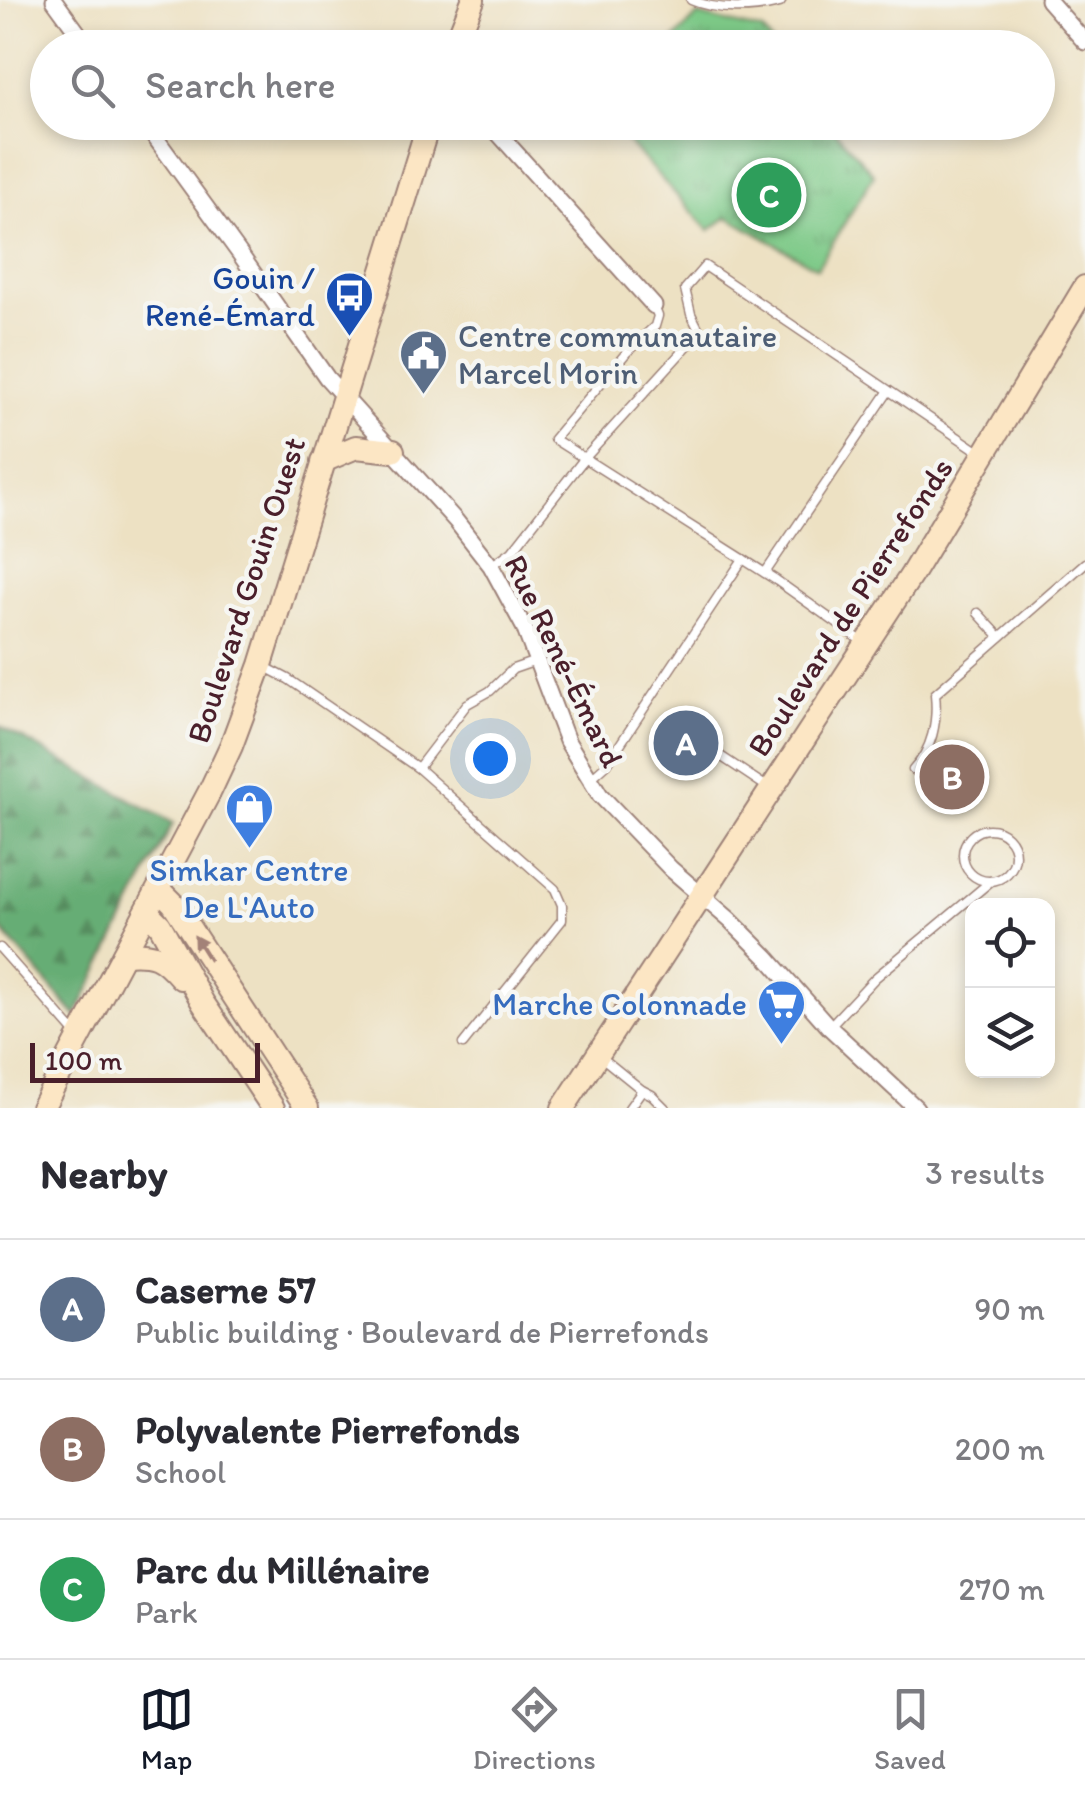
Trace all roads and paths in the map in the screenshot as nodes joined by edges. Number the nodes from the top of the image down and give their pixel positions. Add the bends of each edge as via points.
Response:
1 (54, 0) edge
2 (473, 0) edge
3 (691, 0) edge
4 (782, 0) edge
5 (1048, 0) edge
6 (76, 30) edge
7 (461, 30) edge
8 (1085, 42) edge
9 (157, 140) edge
10 (423, 140) edge
11 (504, 140) edge
12 (1085, 288) edge
13 (654, 306) joint
14 (888, 392) junction
15 (343, 396) junction
16 (393, 451) junction
17 (984, 456) junction
18 (584, 459) junction
19 (323, 460) junction
20 (742, 558) junction
21 (1085, 564) edge
22 (491, 566) junction
23 (765, 572) junction
24 (978, 613) dead end
25 (1000, 637) junction
26 (867, 644) junction
27 (536, 661) junction
28 (261, 665) junction
29 (713, 750) dead end
30 (418, 768) junction
31 (913, 770) dead end
32 (589, 780) junction
33 (772, 790) junction
34 (991, 881) junction
35 (159, 889) junction
36 (702, 896) junction
37 (147, 912) junction
38 (0, 948) edge
39 (124, 954) junction
40 (203, 1002) junction
41 (829, 1027) junction
42 (79, 1038) junction
43 (463, 1044) dead end
44 (598, 1054) junction
45 (642, 1090) junction
46 (42, 1108) edge
47 (273, 1108) edge
48 (307, 1108) edge
49 (563, 1108) edge
50 (629, 1108) edge
51 (665, 1108) edge
52 (916, 1108) edge

1 - 6 street
2 - 7 street
3 - 4 lane via 760,8
5 - 8 street
9 - 15 street, Rue René-Émard
10 - 15 street, Boulevard Gouin Ouest
11 - 13 street
12 - 17 street, Boulevard de Pierrefonds
13 - 18 lane via 655,326 554,440
14 - 17 lane
14 - 18 lane via 705,266 685,289 700,332
14 - 23 lane
15 - 16 street, Rue René-Émard
15 - 19 street, Boulevard Gouin Ouest
16 - 19 street via 356,447
16 - 22 street, Rue René-Émard
17 - 26 street, Boulevard de Pierrefonds
18 - 20 lane
18 - 22 lane via 512,552
19 - 28 street, Boulevard Gouin Ouest
20 - 23 lane
20 - 32 lane via 607,764
21 - 25 lane
22 - 27 street, Rue René-Émard
23 - 26 lane
24 - 25 lane
25 - 31 lane via 935,694 926,756
26 - 33 street, Boulevard de Pierrefonds
27 - 30 lane via 513,669 466,704
27 - 32 street, Rue René-Émard
28 - 30 lane
28 - 35 street, Boulevard Gouin Ouest via 227,756
29 - 33 lane
30 - 43 lane via 555,888 562,904 562,920
32 - 36 street, Rue René-Émard
33 - 36 street, Boulevard de Pierrefonds
34 - 34 lane via 1012,868 1014,852 1006,836 990,830 974,834 963,856 975,878
34 - 41 lane
35 - 37 street, Boulevard Gouin Ouest
48 -> 35 street
36 - 41 street, Rue René-Émard
36 - 44 street, Boulevard de Pierrefonds
37 - 39 street, Boulevard Gouin Ouest
37 - 40 street
38 - 42 lane
39 - 40 street via 163,959
39 - 42 street, Boulevard Gouin Ouest
40 - 47 street
41 - 52 street, Rue René-Émard
42 - 46 street, Boulevard Gouin Ouest
44 - 45 lane
44 - 49 street, Boulevard de Pierrefonds
45 - 50 lane
45 - 51 lane

